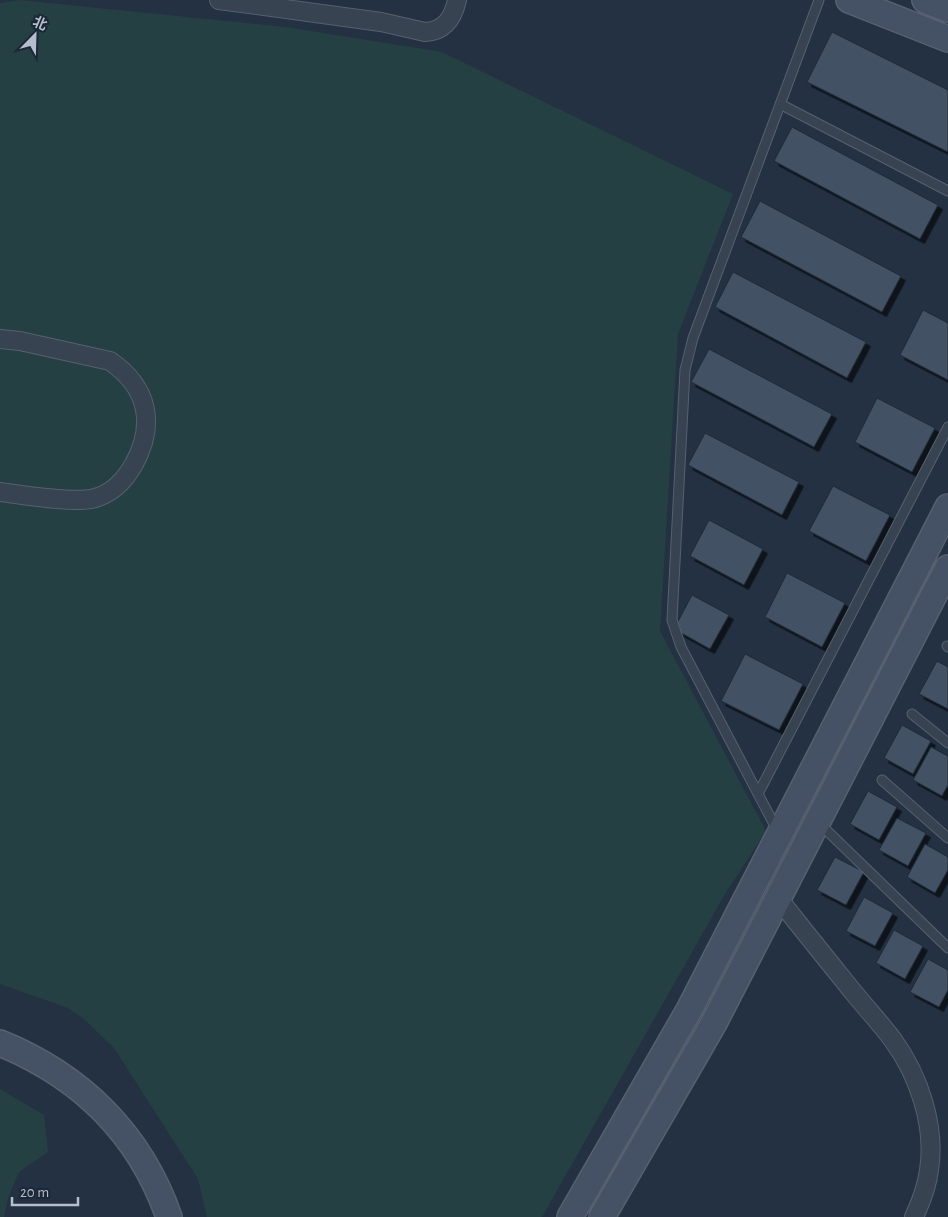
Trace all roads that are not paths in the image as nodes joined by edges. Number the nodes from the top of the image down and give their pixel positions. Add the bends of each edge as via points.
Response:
1 (219, 0) edge
2 (458, 0) edge
3 (819, 0) edge
4 (849, 0) edge
5 (925, 0) edge
6 (948, 9) edge
7 (948, 39) edge
8 (780, 104) junction
9 (948, 191) edge
10 (0, 339) edge
11 (948, 427) edge
12 (0, 492) edge
13 (948, 507) edge
14 (948, 568) edge
15 (912, 714) dead end
16 (948, 743) edge
17 (882, 780) dead end
18 (758, 794) junction
19 (818, 821) junction
20 (780, 834) junction
21 (948, 838) edge
22 (778, 898) junction
23 (948, 948) edge
24 (0, 1043) edge
25 (0, 1061) edge
26 (151, 1217) edge
27 (169, 1217) edge
28 (570, 1217) edge
29 (602, 1217) edge
30 (914, 1217) edge

1 - 2 street via 345,16 425,32 448,23
3 - 8 lane
4 - 7 main road
5 - 6 main road
8 - 9 lane
8 - 18 lane via 684,370 672,620 681,647
10 - 12 street via 110,361 121,368 138,388 147,427 140,452 128,475 108,493 80,500
11 - 18 lane
13 - 20 main road
14 - 19 main road
15 - 16 lane
17 - 21 lane
18 - 20 lane
19 - 22 main road
19 - 23 lane
20 - 28 main road via 689,1010
22 - 29 main road via 714,1023
22 - 30 street via 894,1042 915,1079 928,1126 930,1168
24 - 27 main road via 44,1064 98,1104 149,1171
25 - 26 main road via 60,1093 102,1132 135,1179

